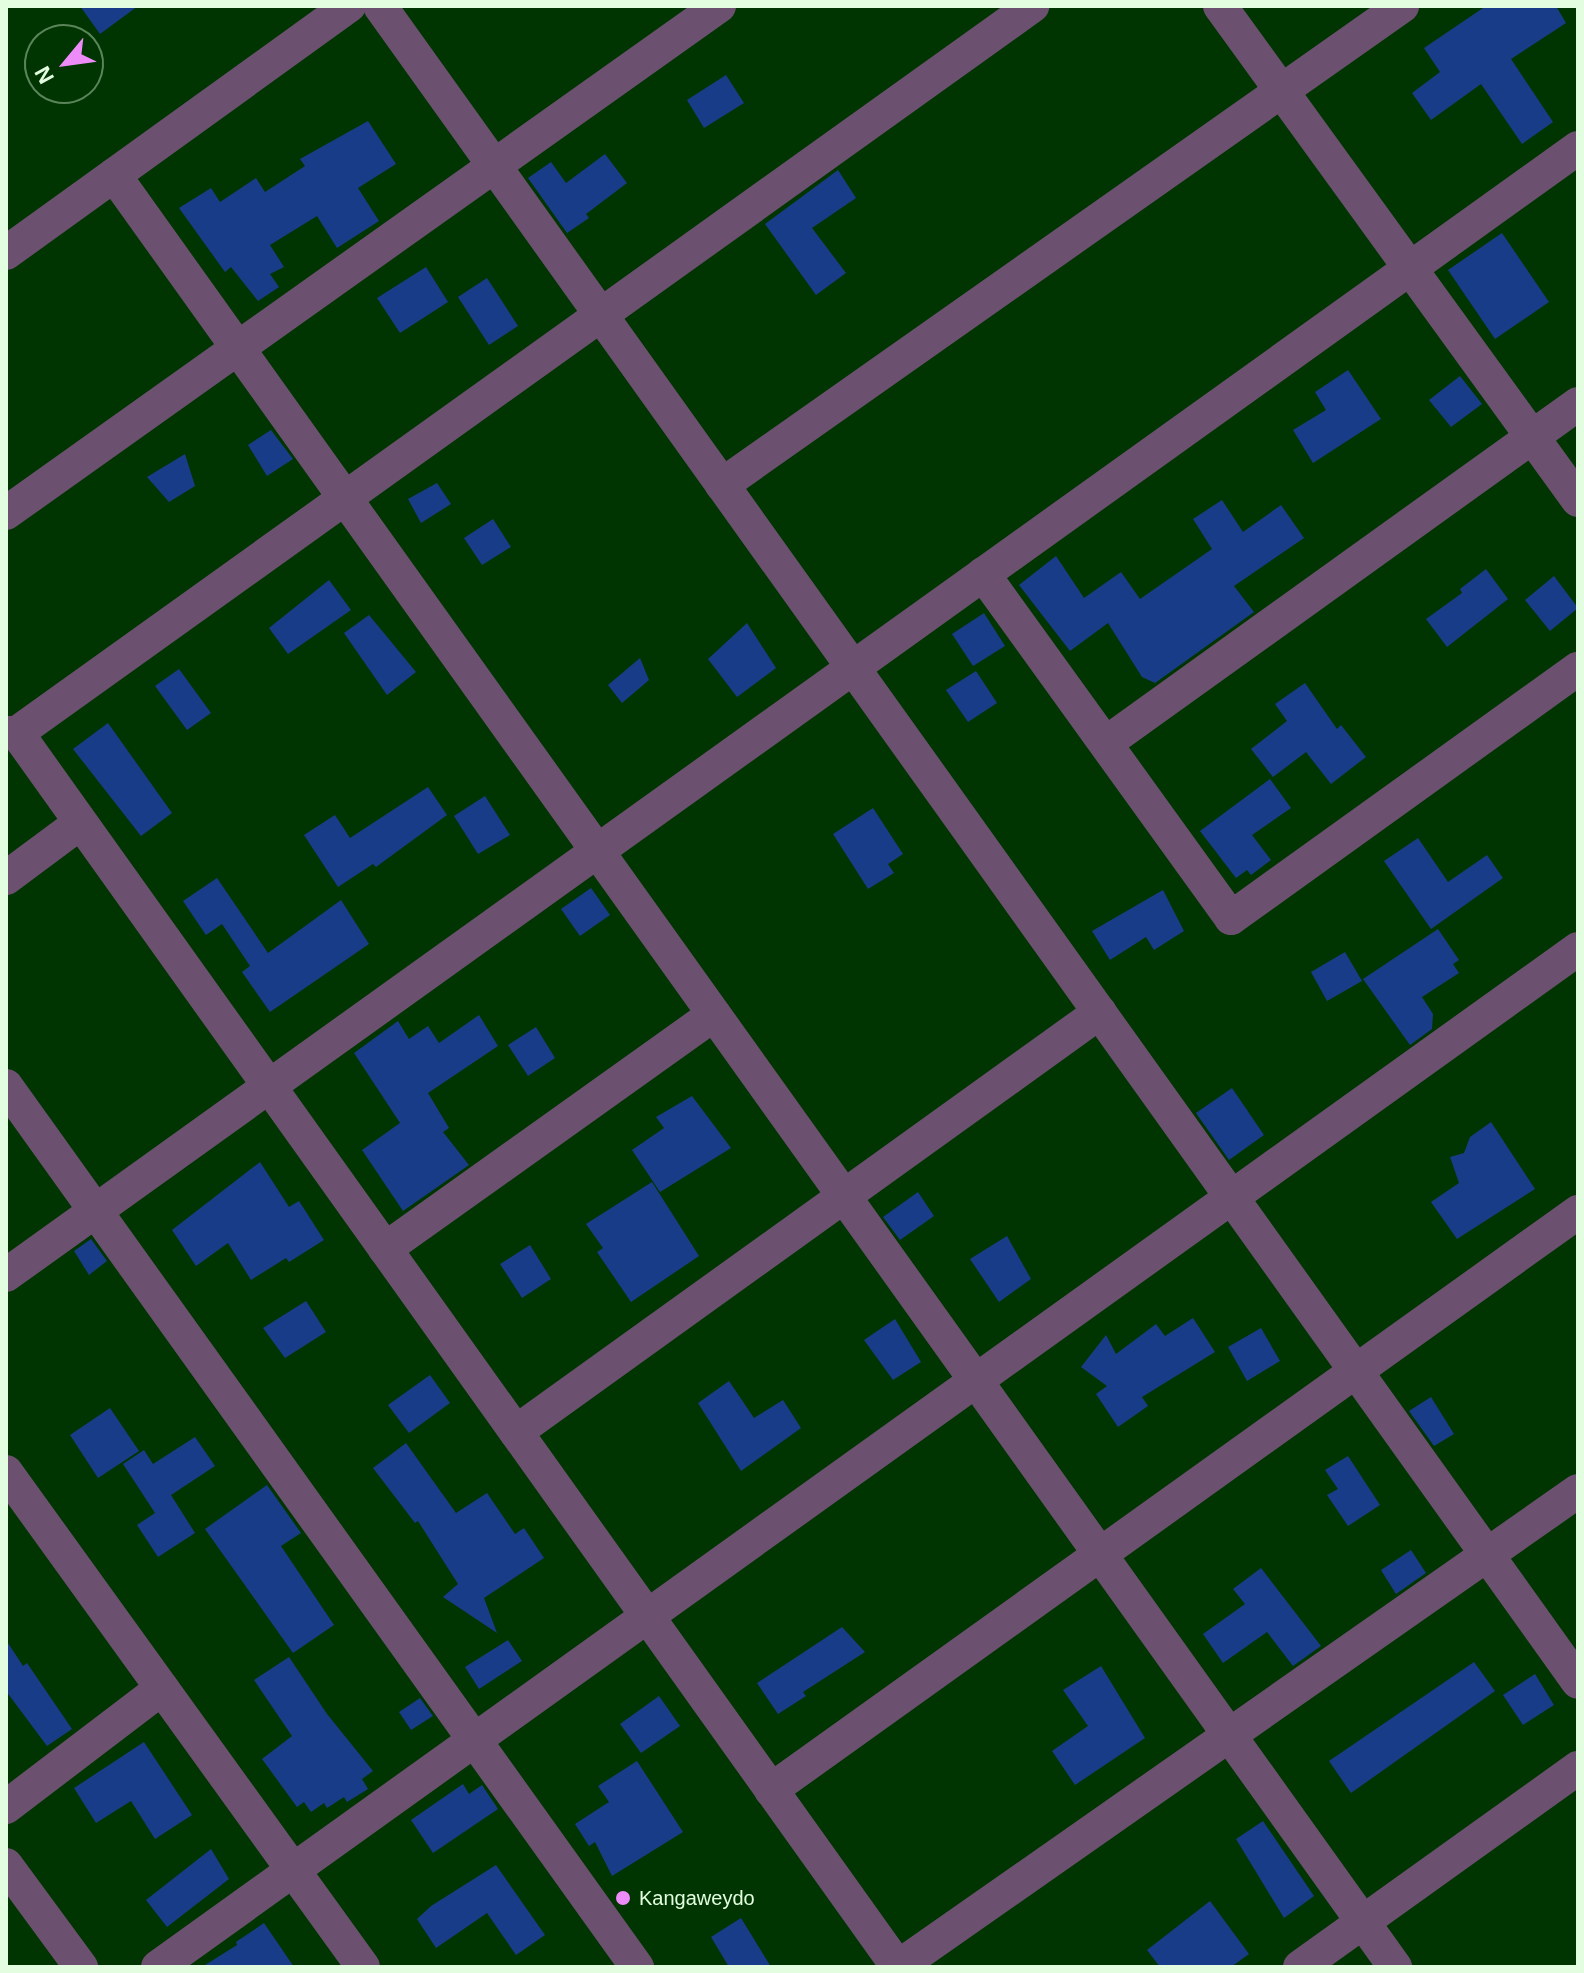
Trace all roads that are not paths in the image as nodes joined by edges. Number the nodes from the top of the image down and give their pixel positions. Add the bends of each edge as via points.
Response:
1 (349, 6) edge
2 (380, 6) edge
3 (719, 6) edge
4 (1032, 6) edge
5 (1220, 6) edge
6 (1402, 6) edge
7 (1281, 91) junction
8 (1578, 148) edge
9 (494, 166) junction
10 (114, 175) junction
11 (6, 253) edge
12 (1410, 268) junction
13 (601, 315) junction
14 (238, 348) junction
15 (1578, 404) edge
16 (1532, 437) junction
17 (722, 485) junction
18 (345, 498) junction
19 (1578, 500) edge
20 (6, 513) edge
21 (983, 574) junction
22 (852, 669) junction
23 (1578, 669) edge
24 (11, 733) edge
25 (1106, 743) junction
26 (80, 823) junction
27 (596, 852) junction
28 (6, 878) edge
29 (1578, 949) edge
30 (1100, 1012) junction
31 (714, 1014) junction
32 (6, 1086) edge
33 (268, 1087) junction
34 (844, 1196) junction
35 (1232, 1197) junction
36 (95, 1211) junction
37 (1578, 1212) edge
38 (385, 1249) junction
39 (6, 1275) edge
40 (1356, 1371) junction
41 (976, 1381) junction
42 (516, 1432) junction
43 (6, 1472) edge
44 (1578, 1491) edge
45 (1101, 1554) junction
46 (1487, 1555) junction
47 (647, 1616) junction
48 (1578, 1682) edge
49 (162, 1688) junction
50 (1230, 1735) junction
51 (475, 1740) junction
52 (1578, 1768) edge
53 (771, 1790) junction
54 (6, 1807) edge
55 (6, 1865) edge
56 (293, 1870) junction
57 (1363, 1922) junction
58 (81, 1967) edge
59 (158, 1967) edge
60 (363, 1967) edge
61 (637, 1967) edge
62 (1300, 1967) edge
63 (1395, 1967) edge

1 - 10 street
2 - 9 street
3 - 9 street
4 - 13 street
5 - 7 street
6 - 7 street
7 - 12 street
7 - 17 street
8 - 12 street
9 - 13 street
9 - 14 street
10 - 11 street
10 - 14 street
12 - 16 street
12 - 21 street
13 - 17 street
13 - 18 street
14 - 18 street
14 - 20 street
15 - 16 street
16 - 19 street
16 - 25 street
17 - 22 street
18 - 24 street
18 - 27 street
21 - 22 street
21 - 25 street
22 - 27 street
22 - 30 street
23 - 25 street via 1231,918
24 - 26 street
26 - 28 street
26 - 33 street
27 - 31 street
27 - 33 street
29 - 35 street
30 - 34 street
30 - 35 street
31 - 34 street
31 - 38 street
32 - 36 street
33 - 36 street
33 - 38 street
34 - 41 street
34 - 42 street
35 - 40 street
35 - 41 street
36 - 39 street
36 - 51 street
37 - 40 street
38 - 42 street
40 - 45 street
40 - 46 street
41 - 45 street
41 - 47 street
42 - 47 street
43 - 49 street
44 - 46 street
45 - 50 street
45 - 53 street
46 - 48 street
46 - 50 street
47 - 51 street
47 - 53 street
49 - 54 street
49 - 56 street
50 - 53 street via 898,1967
50 - 57 street
51 - 56 street
51 - 61 street
52 - 57 street
55 - 58 street
56 - 59 street
56 - 60 street
57 - 62 street
57 - 63 street

